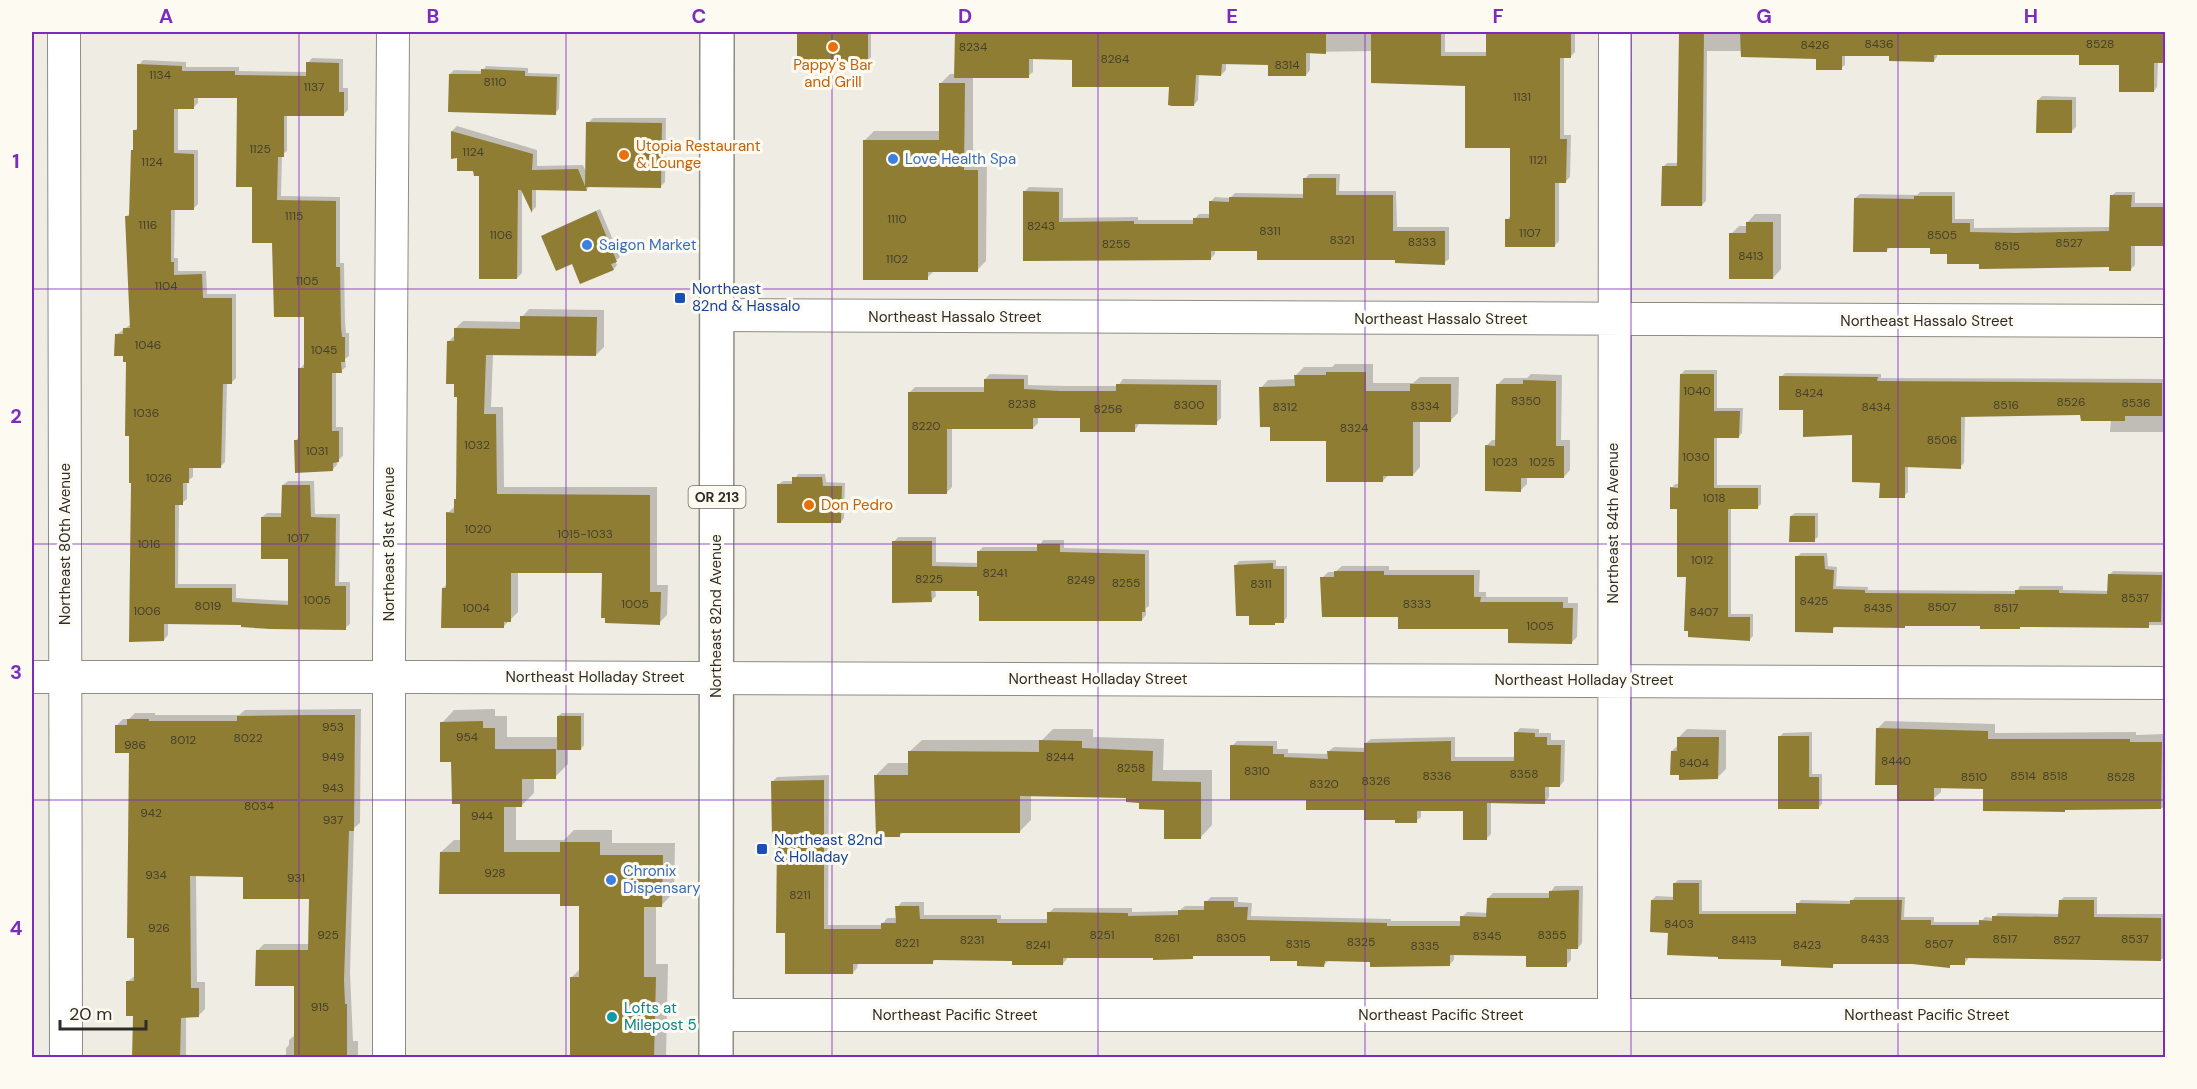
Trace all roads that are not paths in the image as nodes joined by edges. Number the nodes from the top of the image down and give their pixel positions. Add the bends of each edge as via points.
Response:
1 (64, 32) edge
2 (393, 32) edge
3 (717, 32) edge
4 (1615, 32) edge
5 (717, 315) junction
6 (1614, 320) junction
7 (2166, 321) edge
8 (388, 676) junction
9 (32, 677) edge
10 (66, 677) junction
11 (716, 679) junction
12 (1613, 680) junction
13 (2166, 683) edge
14 (716, 1015) junction
15 (1614, 1015) junction
16 (2166, 1016) edge
17 (66, 1058) edge
18 (389, 1058) edge
19 (716, 1058) edge

1 - 10 street, Northeast 80th Avenue
2 - 8 street, Northeast 81st Avenue
3 - 5 main road, Northeast 82nd Avenue / OR 213
4 - 6 street, Northeast 84th Avenue
5 - 6 street, Northeast Hassalo Street
5 - 11 main road, Northeast 82nd Avenue / OR 213
6 - 7 street, Northeast Hassalo Street
6 - 12 street, Northeast 84th Avenue
8 - 10 street, Northeast Holladay Street
8 - 11 street, Northeast Holladay Street
8 - 18 street, Northeast 81st Avenue
9 - 10 street, Northeast Holladay Street
10 - 17 street, Northeast 80th Avenue
11 - 12 street, Northeast Holladay Street
11 - 14 main road, Northeast 82nd Avenue / OR 213
12 - 13 street, Northeast Holladay Street
12 - 15 street, Northeast 84th Avenue
14 - 15 street, Northeast Pacific Street
14 - 19 main road, Northeast 82nd Avenue / OR 213
15 - 16 street, Northeast Pacific Street

